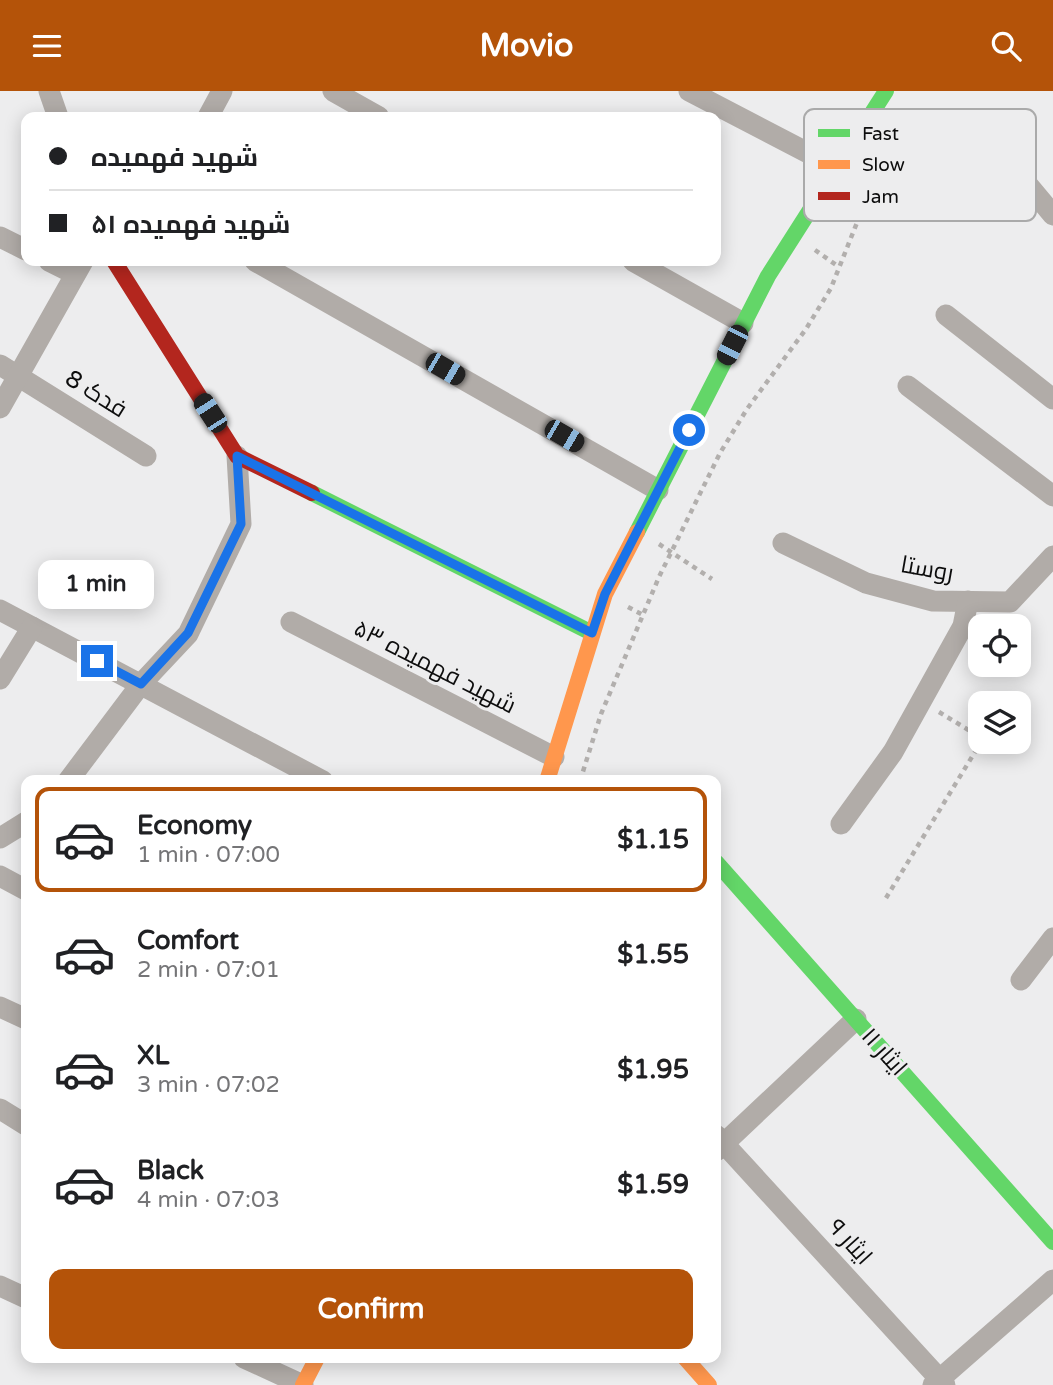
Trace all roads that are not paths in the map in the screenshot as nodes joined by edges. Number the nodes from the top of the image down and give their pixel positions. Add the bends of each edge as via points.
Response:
1 (49, 91) edge
2 (222, 91) edge
3 (333, 91) edge
4 (689, 91) edge
5 (886, 91) edge
6 (875, 109) edge
7 (56, 112) edge
8 (211, 112) edge
9 (370, 112) edge
10 (804, 158) edge
11 (1036, 195) edge
12 (1053, 215) edge
13 (804, 220) edge
14 (0, 237) edge
15 (21, 248) edge
16 (117, 266) edge
17 (265, 266) edge
18 (642, 266) edge
19 (79, 267) edge
20 (946, 315) dead end
21 (743, 323) junction
22 (9, 370) edge
23 (908, 386) dead end
24 (1053, 399) edge
25 (0, 408) edge
26 (146, 456) dead end
27 (237, 456) junction
28 (658, 490) junction
29 (1053, 496) edge
30 (783, 544) dead end
31 (1053, 556) edge
32 (968, 601) junction
33 (0, 610) edge
34 (291, 622) dead end
35 (32, 627) junction
36 (592, 633) junction
37 (0, 679) edge
38 (141, 684) junction
39 (554, 757) junction
40 (73, 775) edge
41 (312, 775) edge
42 (549, 775) edge
43 (841, 824) dead end
44 (21, 825) edge
45 (0, 838) edge
46 (721, 868) edge
47 (0, 876) edge
48 (21, 887) edge
49 (1053, 938) edge
50 (1021, 980) dead end
51 (0, 1007) edge
52 (21, 1018) edge
53 (856, 1019) junction
54 (0, 1109) edge
55 (21, 1122) edge
56 (721, 1140) edge
57 (721, 1146) edge
58 (1053, 1242) edge
59 (1053, 1280) edge
60 (0, 1286) edge
61 (21, 1296) edge
62 (255, 1363) edge
63 (314, 1363) edge
64 (689, 1363) edge
65 (939, 1383) edge
66 (303, 1385) edge
67 (709, 1385) edge

1 - 7 street
2 - 8 street
3 - 9 street
4 - 10 street
5 - 6 street
11 - 12 street
13 - 21 street
14 - 15 street
16 - 27 street
17 - 28 street
18 - 21 street
19 - 22 street
20 - 24 street
21 - 28 street
22 - 25 street
22 - 26 street, فدک 8
23 - 29 street
27 - 36 street
27 - 38 street via 241,524 188,633
28 - 36 street via 605,594
30 - 32 street, روستا via 866,583 933,601
31 - 32 street, روستا via 1010,602
32 - 43 street via 962,626 893,752
33 - 35 street
34 - 39 street, شهید فهمیده ۵۳
35 - 37 street
35 - 38 street
36 - 39 street
38 - 40 street
38 - 41 street
39 - 42 street
44 - 45 street
46 - 53 street, ایثار ۱۱
47 - 48 street
49 - 50 street
51 - 52 street
53 - 56 street
53 - 58 street, ایثار ۱۱
54 - 55 street
57 - 65 street, ایثار ۹
59 - 65 street
60 - 61 street
62 - 66 street
63 - 66 street
64 - 67 street

